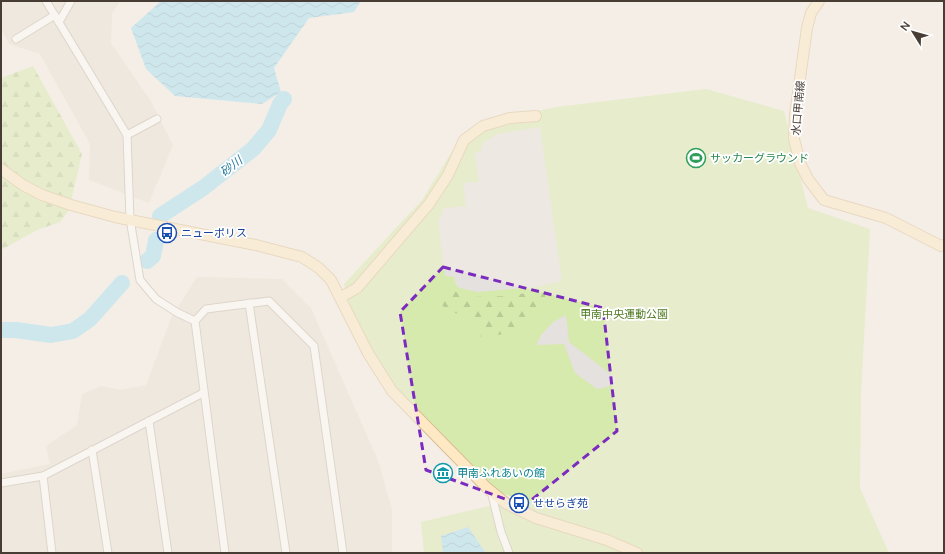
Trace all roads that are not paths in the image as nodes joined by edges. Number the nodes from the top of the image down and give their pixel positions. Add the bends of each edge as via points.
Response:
1 (46, 1) edge
2 (71, 1) edge
3 (819, 1) edge
4 (57, 19) junction
5 (16, 39) dead end
6 (536, 116) dead end
7 (157, 119) dead end
8 (128, 135) junction
9 (1, 169) edge
10 (130, 219) junction
11 (944, 245) edge
12 (341, 297) junction
13 (249, 303) junction
14 (195, 321) junction
15 (203, 393) junction
16 (150, 421) junction
17 (92, 450) junction
18 (43, 476) junction
19 (1, 483) edge
20 (491, 491) junction
21 (52, 553) edge
22 (108, 553) edge
23 (168, 553) edge
24 (225, 553) edge
25 (286, 553) edge
26 (342, 553) edge
27 (509, 553) edge
28 (637, 553) edge

1 - 4 street
2 - 4 street
3 - 11 street, 水口甲南線 via 811,13 807,28 795,114 794,140 800,163 808,179 824,200 886,218 941,246
4 - 5 street
4 - 8 street
6 - 12 street via 510,118 482,126 464,140 448,175 429,204 357,288
7 - 8 street
8 - 10 street
9 - 10 street via 42,195 71,205
10 - 12 street via 302,257 331,280
10 - 14 street via 140,280 156,299
12 - 20 street via 368,353 392,391
13 - 14 street via 206,309
13 - 25 street
13 - 26 street via 269,301 314,346
14 - 15 street
15 - 16 street
15 - 24 street
16 - 17 street
16 - 23 street
17 - 18 street
17 - 22 street
18 - 19 street
18 - 21 street
20 - 27 street
20 - 28 street via 507,504 536,518

